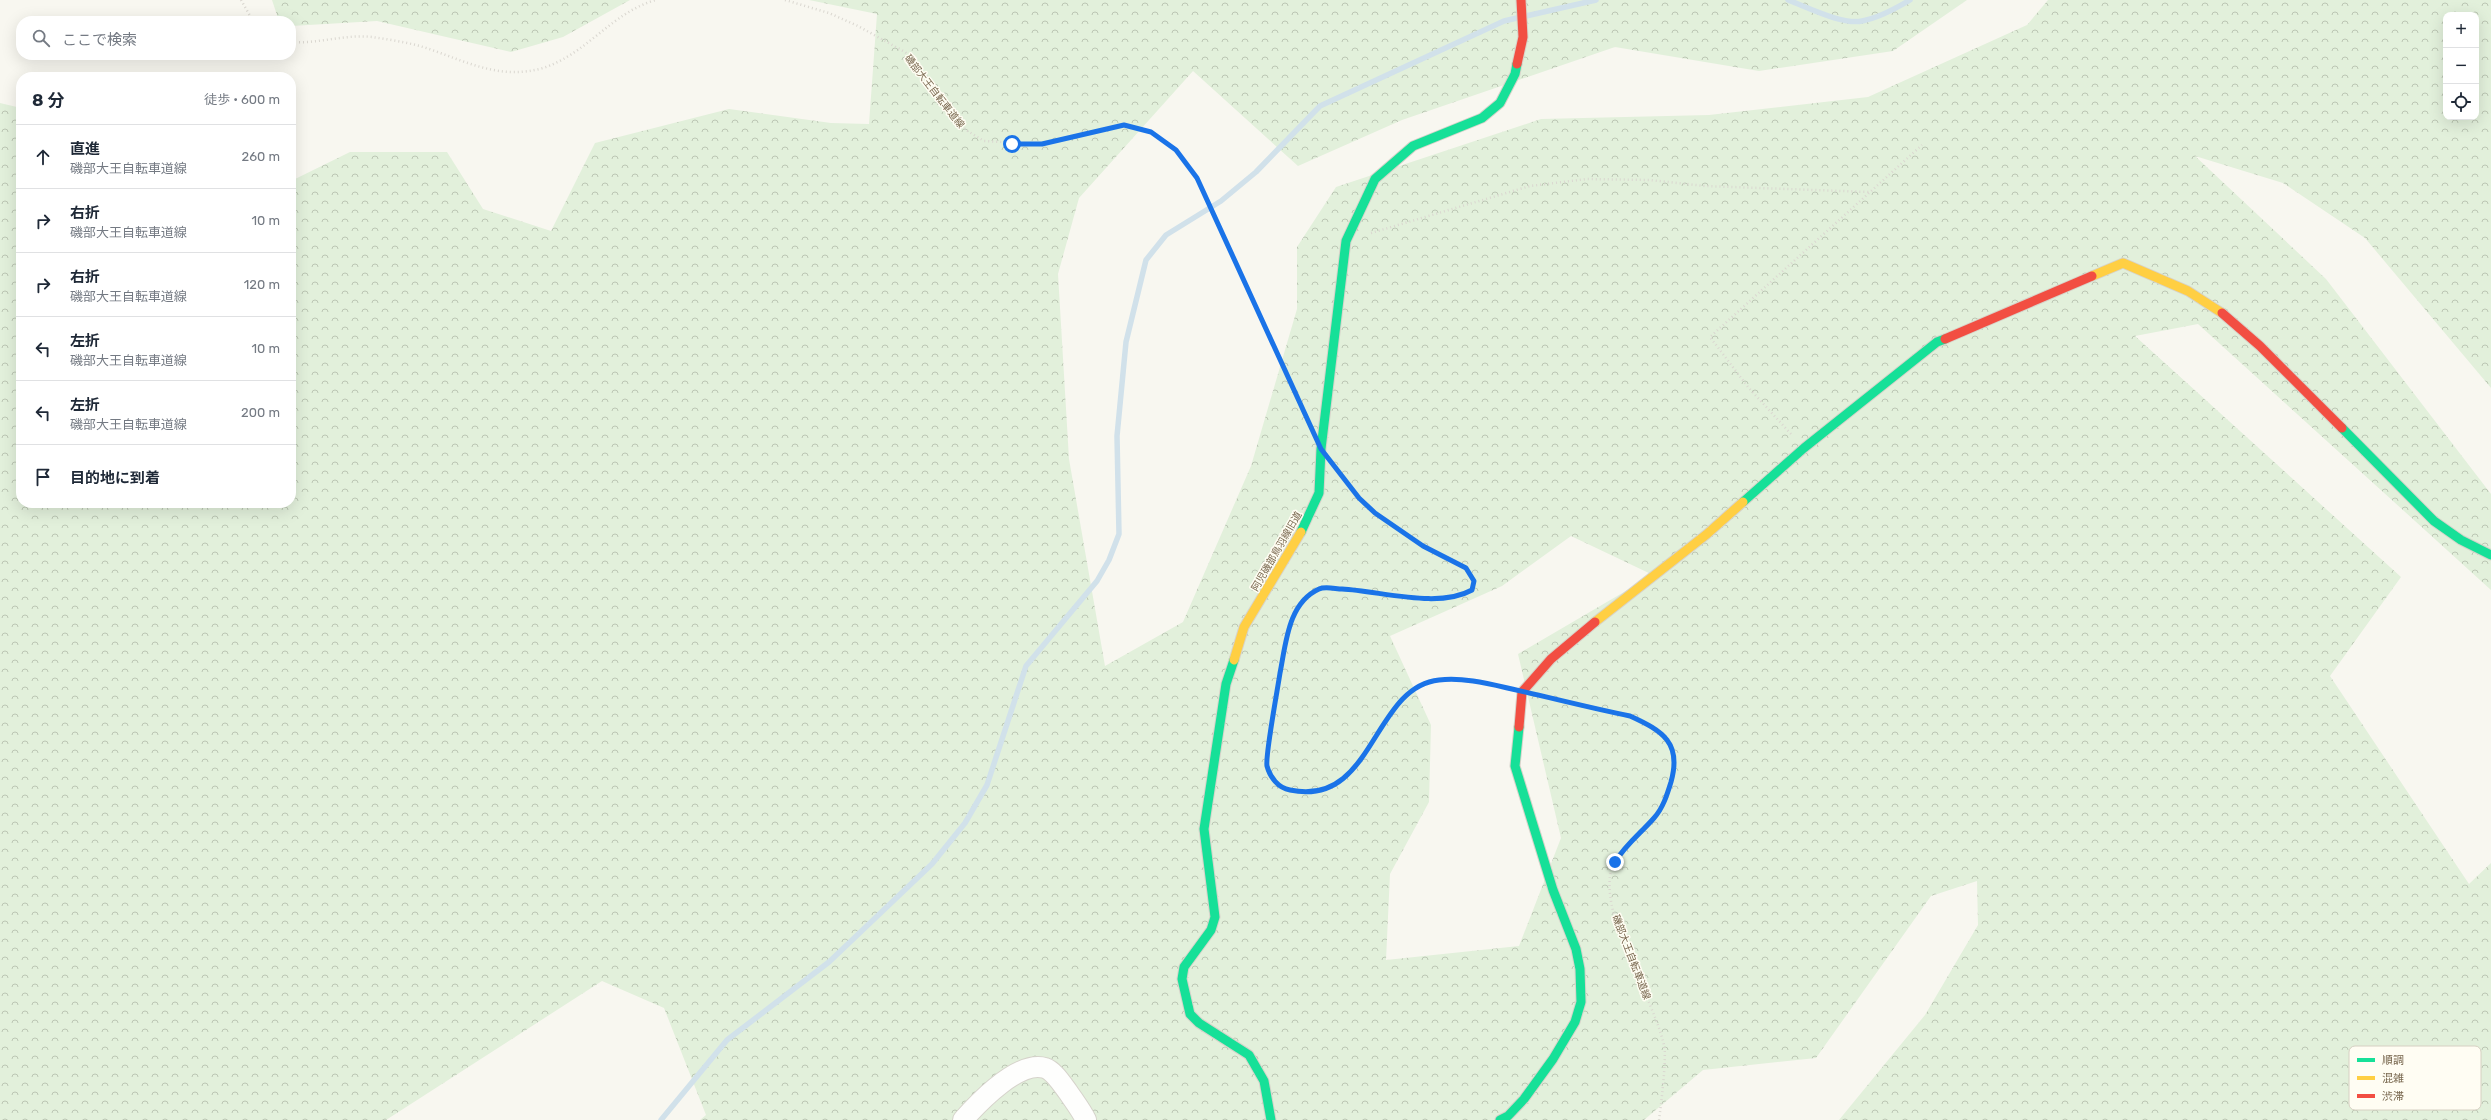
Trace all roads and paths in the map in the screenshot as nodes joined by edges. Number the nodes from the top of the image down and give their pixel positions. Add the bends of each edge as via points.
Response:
1 (241, 0) edge
2 (656, 0) edge
3 (785, 0) edge
4 (1521, 0) edge
5 (250, 16) edge
6 (296, 42) edge
7 (1922, 145) dead end
8 (1869, 192) junction
9 (1346, 241) junction
10 (1305, 414) dead end
11 (1804, 448) junction
12 (1339, 473) dead end
13 (2491, 555) edge
14 (1522, 692) junction
15 (963, 1120) edge
16 (1086, 1120) edge
17 (1271, 1120) edge
18 (1500, 1120) edge
19 (1659, 1120) edge

1 - 5 path
2 - 6 path via 642,4 617,19 567,59 542,68 518,72 467,65 425,48 371,37 355,36
3 - 10 path, 磯部大王自転車道線 via 852,23 905,52 917,64 950,112 966,130 984,141 1042,144 1124,125 1151,132 1176,150 1197,178
4 - 9 street, 阿児磯部鳥羽線旧道 via 1523,37 1515,74 1500,103 1482,118 1413,146 1381,174 1376,179
7 - 8 path
8 - 9 path via 1587,179 1530,186
8 - 11 path via 1710,337 1748,387
9 - 17 street, 阿児磯部鳥羽線旧道 via 1321,449 1319,493 1307,522 1244,627 1226,684 1204,829 1215,917 1212,930 1184,967 1182,979 1190,1014 1199,1023 1249,1055 1264,1081
11 - 13 street via 1937,342 2123,263 2188,291 2219,311 2260,346 2434,520 2460,540
11 - 14 street via 1707,534 1551,659
12 - 14 path, 磯部大王自転車道線 via 1375,513 1423,546 1466,568 1474,581 1472,590 1455,598 1321,588 1303,599 1295,610 1280,673 1267,764 1273,778 1282,788 1309,793 1327,788 1356,767 1411,690 1438,680 1484,683
14 - 18 street via 1516,766 1553,890 1576,949 1580,969 1581,1002 1575,1022 1553,1059 1524,1099 1508,1116
14 - 19 path, 磯部大王自転車道線 via 1630,716 1651,725 1668,739 1674,753 1675,766 1665,800 1655,817 1625,846 1610,874 1610,894 1618,925 1665,1047
15 - 16 street via 978,1104 1013,1076 1034,1066 1046,1068 1057,1078

